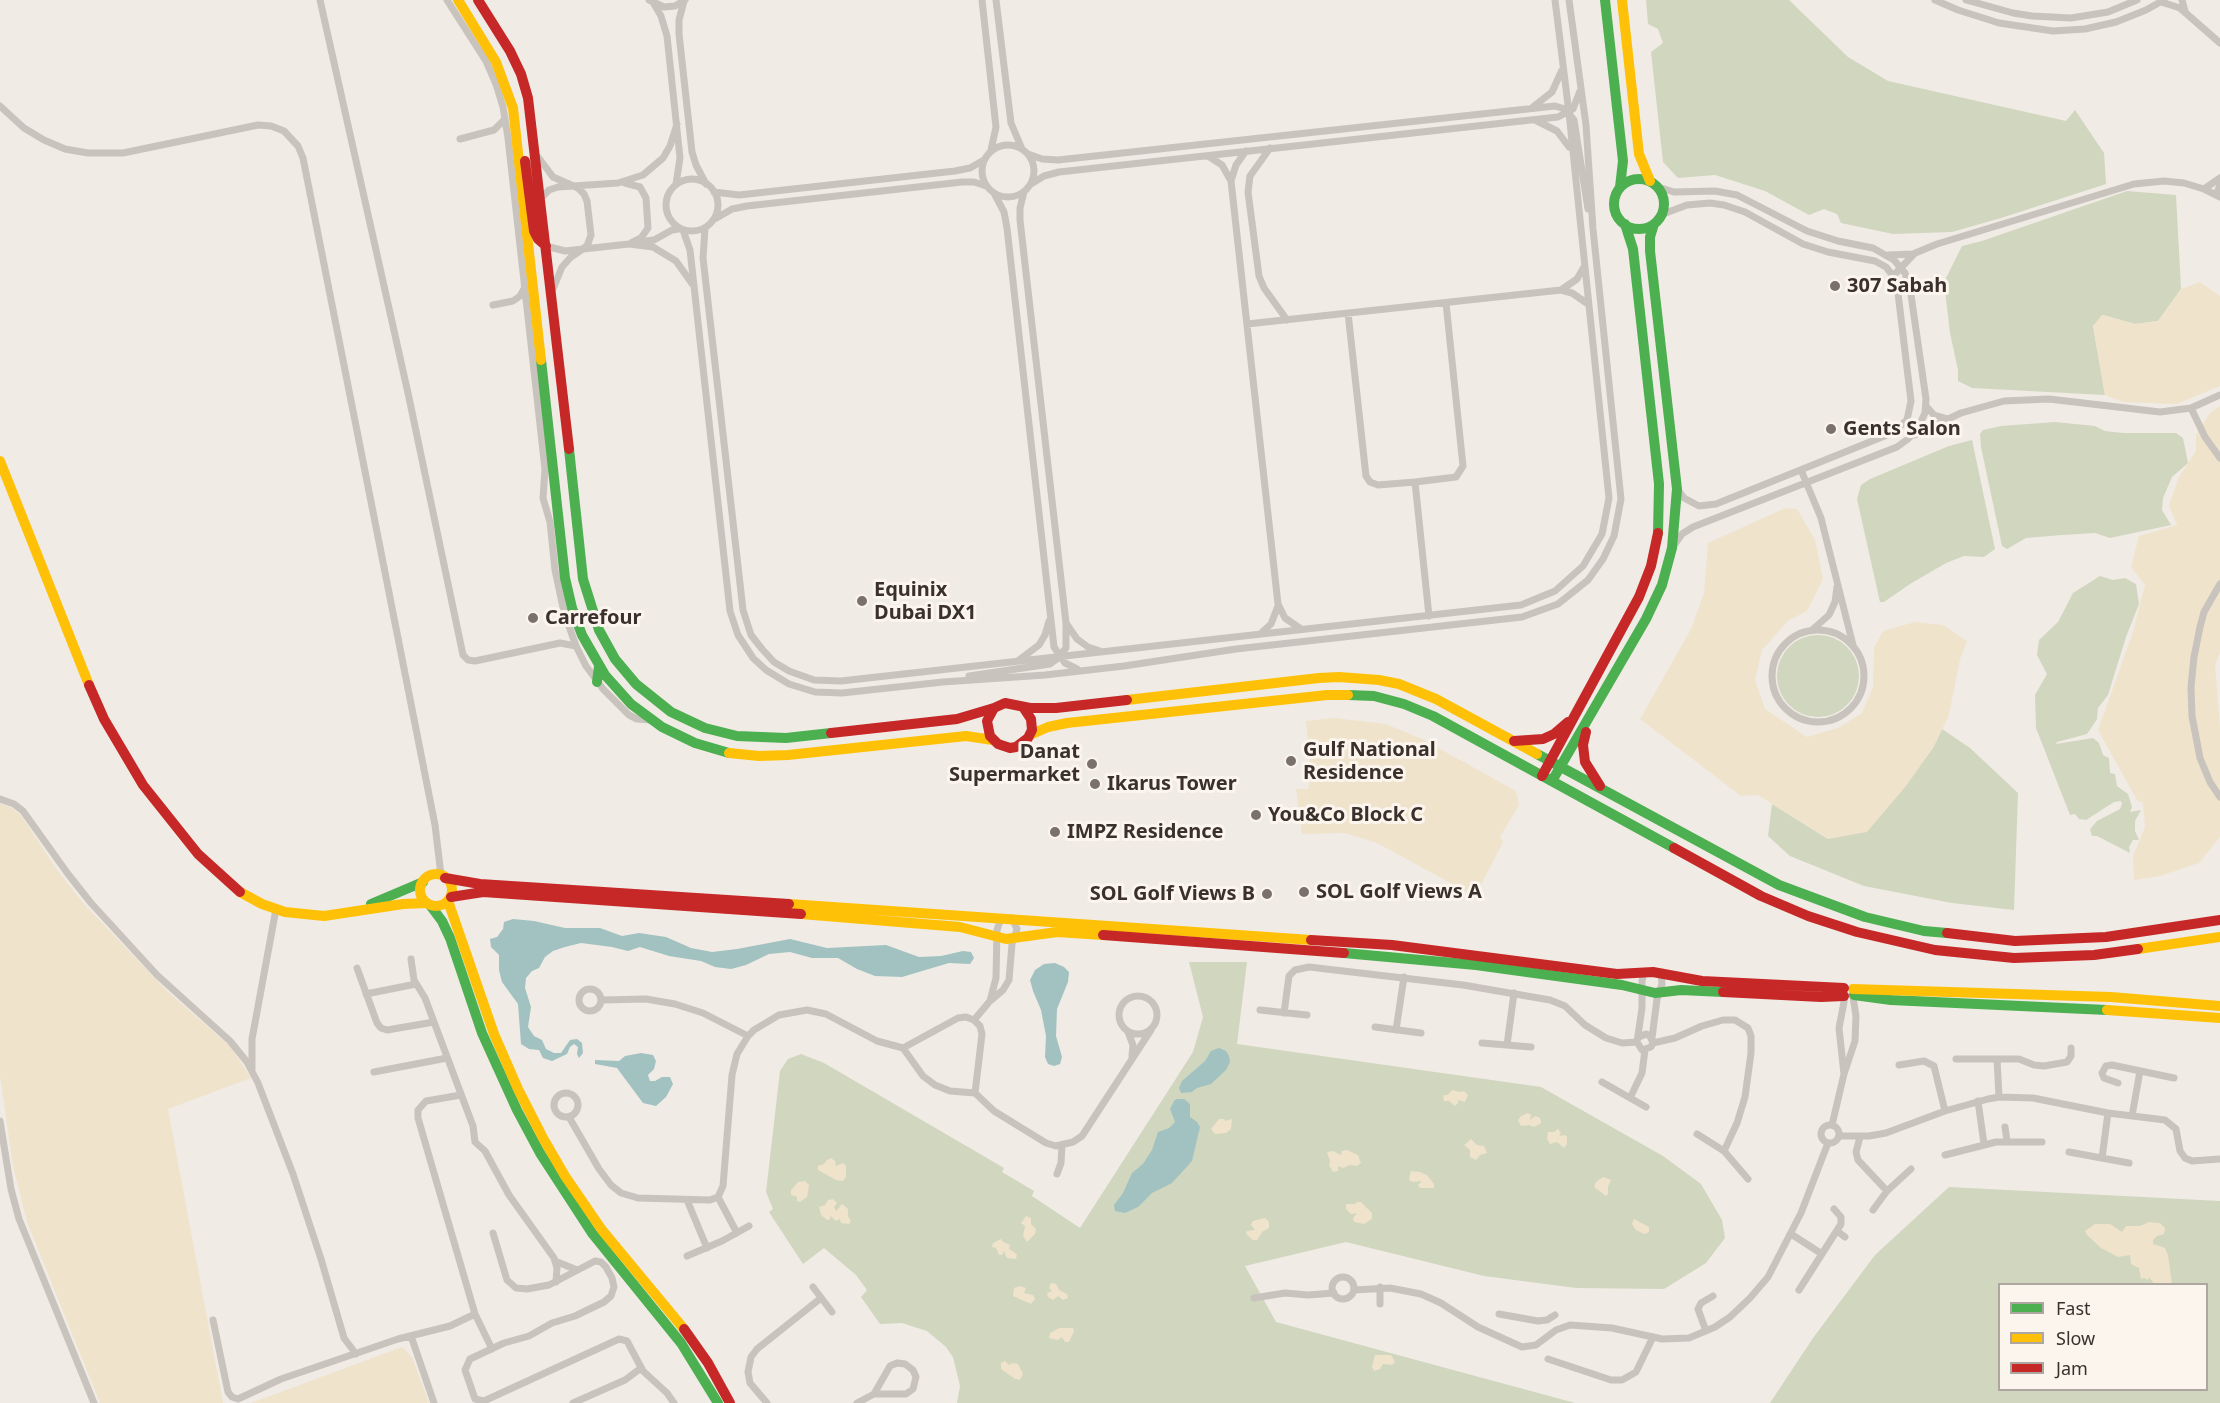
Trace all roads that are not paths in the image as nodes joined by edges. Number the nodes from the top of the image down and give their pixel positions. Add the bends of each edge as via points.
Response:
1 (320, 0) edge
2 (447, 0) edge
3 (458, 0) edge
4 (478, 0) edge
5 (685, 0) edge
6 (982, 0) edge
7 (996, 0) edge
8 (1555, 0) edge
9 (1569, 0) edge
10 (1605, 0) edge
11 (1622, 0) edge
12 (1935, 0) edge
13 (1966, 0) edge
14 (2137, 0) edge
15 (2182, 0) edge
16 (2162, 1) edge
17 (651, 2) edge
18 (2185, 11) junction
19 (2220, 43) edge
20 (1562, 67) junction
21 (1582, 85) junction
22 (0, 106) edge
23 (1532, 108) junction
24 (1569, 112) junction
25 (510, 120) junction
26 (1532, 120) junction
27 (677, 124) junction
28 (494, 130) junction
29 (508, 138) junction
30 (460, 139) dead end
31 (1270, 148) junction
32 (991, 150) junction
33 (1025, 151) junction
34 (1246, 151) junction
35 (1571, 151) junction
36 (536, 154) junction
37 (1206, 155) junction
38 (984, 160) junction
39 (2220, 178) edge
40 (1231, 181) junction
41 (618, 183) junction
42 (676, 184) junction
43 (706, 184) junction
44 (1031, 184) junction
45 (1654, 184) junction
46 (2220, 185) edge
47 (574, 186) junction
48 (986, 186) junction
49 (1620, 187) junction
50 (2204, 189) junction
51 (714, 192) junction
52 (1024, 192) junction
53 (994, 193) junction
54 (2218, 196) edge
55 (540, 199) junction
56 (532, 214) junction
57 (1663, 214) junction
58 (713, 220) junction
59 (1625, 224) junction
60 (1654, 224) junction
61 (525, 227) junction
62 (705, 228) junction
63 (1593, 229) junction
64 (681, 230) junction
65 (629, 244) junction
66 (546, 246) junction
67 (584, 249) junction
68 (1918, 251) junction
69 (1887, 255) junction
70 (1584, 267) junction
71 (1900, 267) junction
72 (1893, 276) junction
73 (694, 288) junction
74 (524, 289) junction
75 (1561, 290) junction
76 (551, 300) junction
77 (513, 301) junction
78 (1446, 303) junction
79 (1588, 304) junction
80 (493, 305) dead end
81 (527, 311) junction
82 (1348, 313) junction
83 (1287, 320) junction
84 (1247, 324) junction
85 (2220, 395) edge
86 (1926, 406) junction
87 (2191, 408) junction
88 (542, 410) junction
89 (1948, 419) junction
90 (1912, 436) junction
91 (2220, 458) edge
92 (0, 461) edge
93 (1801, 470) junction
94 (1415, 482) junction
95 (1807, 482) junction
96 (1677, 489) junction
97 (1672, 548) junction
98 (1837, 579) junction
99 (2220, 584) edge
100 (1278, 604) junction
101 (1429, 616) junction
102 (1050, 618) junction
103 (1066, 623) junction
104 (569, 628) junction
105 (1303, 630) junction
106 (1812, 630) junction
107 (1258, 635) junction
108 (560, 643) junction
109 (576, 646) junction
110 (1854, 647) junction
111 (1102, 652) junction
112 (1059, 657) junction
113 (1014, 662) junction
114 (599, 666) junction
115 (1081, 671) junction
116 (597, 682) junction
117 (943, 682) junction
118 (1023, 707) junction
119 (994, 708) junction
120 (1573, 718) junction
121 (1590, 719) junction
122 (651, 720) junction
123 (1030, 735) junction
124 (993, 740) junction
125 (1514, 741) junction
126 (1550, 761) junction
127 (1561, 767) junction
128 (1547, 778) junction
129 (1604, 790) junction
130 (2220, 797) edge
131 (0, 799) edge
132 (443, 877) junction
133 (423, 882) junction
134 (466, 893) junction
135 (449, 899) junction
136 (429, 904) junction
137 (276, 909) junction
138 (347, 913) junction
139 (1001, 918) junction
140 (1012, 918) junction
141 (454, 919) junction
142 (2220, 920) edge
143 (2220, 937) edge
144 (998, 938) junction
145 (1014, 938) junction
146 (411, 959) dead end
147 (997, 967) junction
148 (357, 968) dead end
149 (1011, 968) junction
150 (1644, 973) junction
151 (1661, 974) junction
152 (1404, 977) junction
153 (416, 984) junction
154 (1642, 990) junction
155 (1514, 993) junction
156 (1659, 993) junction
157 (366, 994) junction
158 (1849, 994) junction
159 (602, 1000) dead end
160 (990, 1001) junction
161 (2220, 1006) edge
162 (1260, 1010) dead end
163 (1284, 1013) junction
164 (1307, 1015) dead end
165 (2220, 1018) edge
166 (974, 1020) junction
167 (1640, 1021) junction
168 (434, 1022) junction
169 (1654, 1022) junction
170 (1374, 1027) dead end
171 (1151, 1030) junction
172 (1396, 1030) junction
173 (1128, 1032) junction
174 (1422, 1033) dead end
175 (1840, 1034) junction
176 (1856, 1034) junction
177 (748, 1036) junction
178 (252, 1039) junction
179 (1638, 1040) junction
180 (1652, 1041) junction
181 (1482, 1042) dead end
182 (1507, 1045) junction
183 (236, 1047) junction
184 (1531, 1047) dead end
185 (903, 1048) junction
186 (2071, 1048) dead end
187 (1645, 1050) junction
188 (447, 1058) junction
189 (1132, 1059) junction
190 (1956, 1059) dead end
191 (1997, 1059) junction
192 (1899, 1065) dead end
193 (252, 1071) junction
194 (2140, 1071) junction
195 (374, 1072) dead end
196 (1844, 1074) junction
197 (2174, 1078) dead end
198 (1602, 1082) dead end
199 (2118, 1083) dead end
200 (975, 1094) junction
201 (461, 1095) junction
202 (1999, 1097) junction
203 (1630, 1098) junction
204 (1978, 1101) junction
205 (1646, 1107) dead end
206 (1945, 1111) junction
207 (2108, 1113) junction
208 (2132, 1116) junction
209 (569, 1117) dead end
210 (0, 1121) edge
211 (1832, 1125) junction
212 (2005, 1127) dead end
213 (1697, 1134) dead end
214 (1839, 1136) junction
215 (1860, 1137) junction
216 (2007, 1141) junction
217 (2042, 1142) dead end
218 (1828, 1143) junction
219 (1984, 1144) junction
220 (1062, 1145) junction
221 (1724, 1152) junction
222 (2069, 1152) dead end
223 (1945, 1155) dead end
224 (2102, 1158) junction
225 (2220, 1159) edge
226 (2128, 1163) dead end
227 (1911, 1169) dead end
228 (1057, 1174) dead end
229 (1748, 1179) dead end
230 (1887, 1191) junction
231 (718, 1197) junction
232 (687, 1200) junction
233 (1834, 1209) dead end
234 (1873, 1210) dead end
235 (749, 1226) dead end
236 (1837, 1231) junction
237 (493, 1233) dead end
238 (737, 1233) junction
239 (1791, 1234) junction
240 (1845, 1237) dead end
241 (707, 1248) junction
242 (1822, 1254) junction
243 (687, 1256) dead end
244 (555, 1261) junction
245 (577, 1270) junction
246 (555, 1282) junction
247 (813, 1287) dead end
248 (1380, 1287) junction
249 (1354, 1290) junction
250 (1799, 1290) dead end
251 (1334, 1293) junction
252 (1713, 1296) dead end
253 (821, 1298) junction
254 (1254, 1298) dead end
255 (1380, 1304) dead end
256 (832, 1312) dead end
257 (475, 1314) junction
258 (1499, 1314) dead end
259 (1555, 1315) dead end
260 (213, 1320) dead end
261 (1543, 1321) junction
262 (1706, 1331) junction
263 (1552, 1334) junction
264 (411, 1336) junction
265 (1653, 1337) junction
266 (492, 1349) junction
267 (356, 1354) junction
268 (1548, 1359) dead end
269 (641, 1368) junction
270 (501, 1394) junction
271 (874, 1394) junction
272 (94, 1403) edge
273 (434, 1403) edge
274 (504, 1403) edge
275 (573, 1403) edge
276 (674, 1403) edge
277 (718, 1403) edge
278 (730, 1403) edge
279 (767, 1403) edge
280 (857, 1403) edge

1 - 108 street via 462,652 468,660 475,661
2 - 25 street via 491,72
3 - 25 street via 498,67 510,96
4 - 36 street via 520,74 531,110
5 - 17 street via 670,7
5 - 43 street via 679,34 692,152
6 - 32 street via 996,127
7 - 33 street via 1011,123
8 - 20 street
9 - 21 street
10 - 49 street via 1623,161
11 - 45 street via 1639,154
12 - 16 street via 2000,23 2053,31 2116,22
13 - 14 street via 2032,16 2071,18 2108,12
15 - 18 street
16 - 18 street
17 - 27 street via 661,16 667,36
18 - 19 street
20 - 23 street via 1552,92
20 - 24 street
21 - 24 street
21 - 63 street
22 - 132 street via 44,140 88,153 123,153 258,125 278,128 298,146
23 - 24 street via 1555,106
23 - 33 street via 1058,160 1042,159
24 - 26 street
24 - 35 street
24 - 63 street via 1575,125
25 - 28 street
25 - 29 street
25 - 56 street via 521,131
25 - 61 street
26 - 31 street
26 - 35 street via 1557,131
27 - 41 street via 659,163 643,175
27 - 42 street via 680,158
28 - 29 street
28 - 30 street
29 - 74 street
31 - 34 street
31 - 83 street via 1250,176 1248,192 1259,276
32 - 33 street via 1006,144
32 - 38 street
33 - 44 street via 1034,165
34 - 37 street
34 - 40 street
35 - 70 street
36 - 47 street via 553,177
36 - 55 street
37 - 40 street via 1222,165
37 - 44 street via 1059,172
38 - 48 street
38 - 51 street via 955,171 739,195
39 - 50 street
40 - 84 street
41 - 47 street
41 - 65 street via 636,185 646,198 647,232
42 - 43 street via 691,179
42 - 64 street via 665,208 670,220
43 - 51 street
44 - 52 street
45 - 49 street via 1631,180
45 - 57 street via 1664,200
45 - 69 street via 1674,192 1737,195 1807,231
46 - 54 street
47 - 55 street via 553,188
47 - 67 street via 587,201 591,235
48 - 53 street
48 - 58 street via 962,182 747,206
49 - 59 street via 1614,204
50 - 54 street
50 - 68 street via 2175,182 2134,184
51 - 58 street via 718,209
52 - 53 street via 1006,197
52 - 103 street via 1020,220
53 - 102 street via 1007,228
55 - 56 street
55 - 66 street
56 - 61 street
56 - 66 street via 536,235
57 - 60 street
57 - 72 street via 1686,205 1710,203 1731,207 1815,248 1875,261
58 - 62 street
59 - 60 street via 1640,229
59 - 120 street via 1633,249 1655,501 1655,550 1645,582
60 - 96 street via 1650,251
61 - 88 street
62 - 64 street
62 - 113 street via 703,258 741,601 756,642 782,667 822,681
63 - 115 street via 1621,499 1618,524 1609,548 1578,589 1546,609 1509,620 1236,649
64 - 65 street
64 - 73 street via 689,245
65 - 67 street
65 - 73 street via 665,253 681,266
66 - 67 street via 565,251
66 - 76 street
67 - 76 street via 560,270
68 - 69 street
68 - 71 street
69 - 71 street
70 - 75 street via 1577,279
70 - 79 street
71 - 72 street
71 - 86 street via 1910,288
72 - 93 street via 1911,401 1906,420 1892,433
73 - 117 street via 728,602 742,643 773,676 815,692 842,693
74 - 77 street
74 - 81 street
75 - 78 street
75 - 79 street
76 - 119 street via 587,596 607,645 636,684 690,721 721,733 753,738 786,738 957,719
77 - 80 street
77 - 81 street
78 - 82 street
78 - 94 street via 1463,466 1456,477
79 - 101 street via 1608,485 1608,510 1597,546 1575,576 1545,597 1509,608
81 - 88 street
82 - 83 street
82 - 94 street via 1366,476 1375,485
83 - 84 street
84 - 100 street
85 - 87 street
86 - 89 street via 1934,415
86 - 90 street
87 - 89 street via 2160,412 2019,399 1975,408
87 - 91 street
88 - 104 street via 546,475 543,498
88 - 114 street via 568,593 582,635
89 - 90 street
90 - 95 street via 1897,447
92 - 137 street via 85,677 129,763 159,807 209,866 245,895
93 - 95 street
93 - 96 street via 1711,505 1690,502
94 - 101 street
95 - 97 street via 1693,527
95 - 98 street
96 - 97 street
97 - 121 street via 1654,602
98 - 106 street via 1833,609
98 - 110 street
99 - 130 street via 2204,612 2191,687 2200,758
100 - 105 street via 1289,622
100 - 107 street via 1271,624
101 - 105 street
102 - 112 street
102 - 113 street via 1039,645
103 - 111 street via 1082,643
103 - 112 street via 1067,644
104 - 108 street
104 - 109 street
105 - 107 street
106 - 110 street via 1839,635
106 - 110 street via 1784,644 1772,672 1774,693 1795,716 1826,721 1853,706 1864,676
107 - 111 street
108 - 109 street
109 - 116 street
111 - 112 street
112 - 113 street
112 - 115 street
112 - 117 street via 1050,664
114 - 116 street
114 - 122 street via 622,695
115 - 117 street
116 - 122 street via 629,715
118 - 119 street via 1005,703
118 - 123 street via 1032,719
118 - 125 street via 1056,708 1303,675 1359,677 1399,684 1436,699
119 - 124 street via 987,726
120 - 125 street via 1545,738
120 - 126 street
121 - 127 street
121 - 129 street via 1584,757
122 - 124 street via 695,743 752,755 788,755 966,736
123 - 124 street via 1022,744 1010,748
123 - 128 street via 1067,723 1374,696 1419,709
125 - 126 street
126 - 127 street
126 - 128 street
127 - 128 street
127 - 129 street
128 - 143 street via 1790,914 1856,937 1935,950 2023,958 2094,955
129 - 142 street via 1779,885 1836,907 1924,931 1984,939 2045,941 2106,937
131 - 183 street via 23,811 102,916 158,975
132 - 133 street via 429,876
132 - 135 street via 452,886
132 - 139 street via 480,884
133 - 136 street via 420,893
133 - 138 street
134 - 135 street
134 - 141 street via 456,907
134 - 144 street via 882,920 960,927
135 - 136 street via 440,906
135 - 141 street
136 - 138 street
136 - 277 street via 450,938 482,1033 540,1153 597,1240 681,1343
137 - 138 street via 315,916
137 - 178 street
139 - 140 street
139 - 144 street
140 - 145 street via 1017,930
140 - 150 street via 1392,945 1608,973
141 - 278 street via 503,1056 548,1147 602,1230 687,1332
144 - 145 street
144 - 147 street
145 - 149 street
145 - 154 street via 1057,932 1391,956
146 - 153 street
147 - 149 street via 1002,972
147 - 160 street
148 - 157 street
149 - 160 street via 1006,985
150 - 151 street
150 - 154 street
151 - 156 street
151 - 158 street
152 - 155 street
152 - 163 street via 1300,968 1287,981
152 - 172 street
153 - 157 street
153 - 168 street
154 - 156 street
154 - 167 street
155 - 179 street via 1555,1001 1606,1038 1622,1043
155 - 182 street
156 - 158 street via 1681,990 1821,997
156 - 169 street
157 - 168 street via 381,1028
158 - 161 street via 2111,997
158 - 165 street via 1892,1000
158 - 175 street
158 - 176 street via 1856,1016
159 - 177 street via 646,999 675,1004
160 - 166 street
162 - 163 street
163 - 164 street
166 - 185 street via 958,1018
166 - 200 street via 981,1034
167 - 169 street via 1647,1025
167 - 179 street
168 - 188 street
169 - 180 street
170 - 172 street
171 - 173 street via 1137,1035
171 - 173 street via 1157,1012 1153,1002 1139,996 1129,998 1119,1010 1121,1025
171 - 189 street
172 - 174 street
173 - 189 street via 1133,1045
175 - 176 street via 1848,1038
175 - 196 street
176 - 196 street
177 - 185 street via 779,1015 807,1010 836,1017 878,1041
177 - 231 street via 737,1054 732,1075 723,1186
178 - 183 street
178 - 193 street
179 - 180 street via 1646,1034
179 - 187 street via 1638,1047
180 - 187 street
180 - 221 street via 1675,1038 1723,1020 1735,1020 1748,1028 1751,1053 1745,1097
181 - 182 street
182 - 184 street
183 - 193 street
185 - 200 street via 923,1076 935,1085
186 - 191 street via 2069,1059 2061,1064 2041,1066 2019,1059
187 - 203 street via 1642,1073
188 - 195 street
188 - 201 street
189 - 220 street via 1082,1136
190 - 191 street
191 - 202 street
192 - 206 street via 1924,1061 1934,1066
193 - 267 street via 302,1200 344,1338
194 - 197 street
194 - 199 street via 2106,1066 2102,1076
194 - 208 street
196 - 211 street
198 - 203 street
200 - 220 street via 994,1112 1041,1140
201 - 244 street via 475,1130 476,1145 485,1151 509,1195
201 - 257 street via 426,1101 417,1114
202 - 204 street
202 - 207 street via 2050,1100
203 - 205 street
204 - 206 street
204 - 219 street
206 - 215 street via 1886,1133
207 - 208 street
207 - 224 street
208 - 225 street via 2170,1122 2179,1134 2180,1151 2188,1160
209 - 232 street via 615,1189 638,1198
210 - 272 street via 19,1219
211 - 214 street
211 - 218 street via 1821,1132
212 - 216 street
213 - 221 street
214 - 215 street
214 - 218 street
215 - 230 street via 1858,1160
216 - 217 street
216 - 219 street
218 - 239 street
219 - 223 street
220 - 228 street
221 - 229 street
222 - 224 street
224 - 226 street
227 - 230 street
230 - 234 street
231 - 232 street
231 - 238 street
232 - 241 street
233 - 236 street via 1842,1219
235 - 238 street
236 - 240 street
236 - 242 street
237 - 246 street via 510,1285 527,1288
238 - 241 street
239 - 242 street
239 - 262 street via 1772,1271 1750,1298 1730,1317
241 - 243 street
242 - 250 street
244 - 245 street
244 - 246 street
245 - 246 street
245 - 266 street via 592,1261 603,1263 614,1284 609,1298 580,1314
247 - 253 street
248 - 249 street
248 - 255 street
248 - 263 street via 1431,1298 1478,1328 1517,1346 1532,1346
249 - 251 street via 1345,1299
249 - 251 street via 1350,1280 1340,1278 1334,1282
251 - 254 street via 1285,1293
252 - 262 street via 1698,1309
253 - 256 street
253 - 279 street via 751,1358 750,1383
257 - 264 street via 450,1326
257 - 266 street
258 - 261 street
259 - 261 street
260 - 267 street via 227,1389 235,1398
261 - 263 street
262 - 265 street via 1680,1340
263 - 265 street via 1570,1325 1598,1326
264 - 267 street
264 - 273 street
265 - 268 street via 1636,1372 1622,1380 1611,1380
266 - 270 street via 470,1359 465,1373 477,1400
269 - 270 street via 629,1344 619,1339
269 - 275 street via 625,1380
269 - 276 street
270 - 274 street
271 - 271 street via 909,1393 916,1380 913,1370 905,1364 893,1364
271 - 280 street

